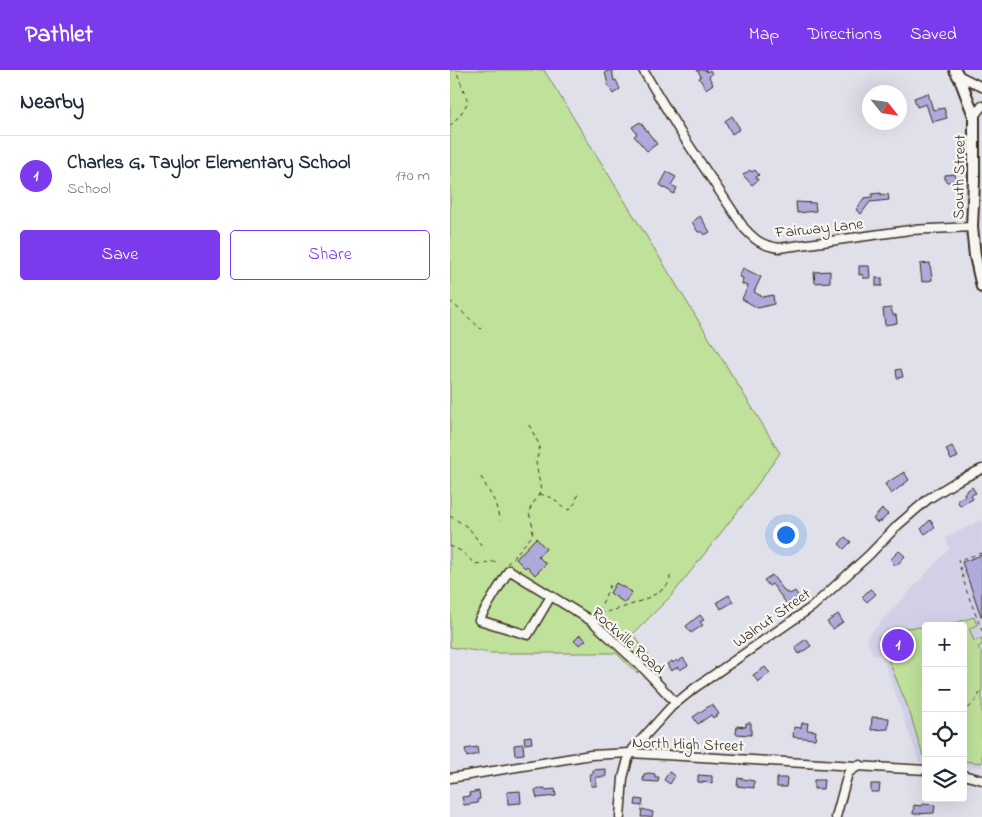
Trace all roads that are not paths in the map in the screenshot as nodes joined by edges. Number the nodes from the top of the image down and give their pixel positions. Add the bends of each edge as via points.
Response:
1 (643, 70) edge
2 (956, 72) edge
3 (982, 87) edge
4 (982, 106) edge
5 (974, 116) junction
6 (972, 227) junction
7 (982, 287) edge
8 (982, 469) edge
9 (552, 596) junction
10 (676, 702) junction
11 (630, 753) junction
12 (860, 765) junction
13 (922, 770) edge
14 (967, 776) edge
15 (450, 778) edge
16 (982, 780) edge
17 (620, 817) edge
18 (836, 817) edge

1 - 6 street, Fairway Lane via 744,228 755,240 767,246 779,248 910,230
2 - 3 street
2 - 5 main road, South Street
4 - 5 street
5 - 6 main road, South Street
6 - 7 main road, South Street
8 - 10 street, Walnut Street via 928,499 812,607
9 - 9 street, Rockville Road via 507,568 479,620 528,635
9 - 10 street, Rockville Road via 599,627
10 - 11 street, Walnut Street
11 - 12 street, North High Street
11 - 15 street, North High Street via 591,755
11 - 17 street, Walnut Street via 624,771
12 - 13 street, North High Street
12 - 18 street via 848,773
14 - 16 street

